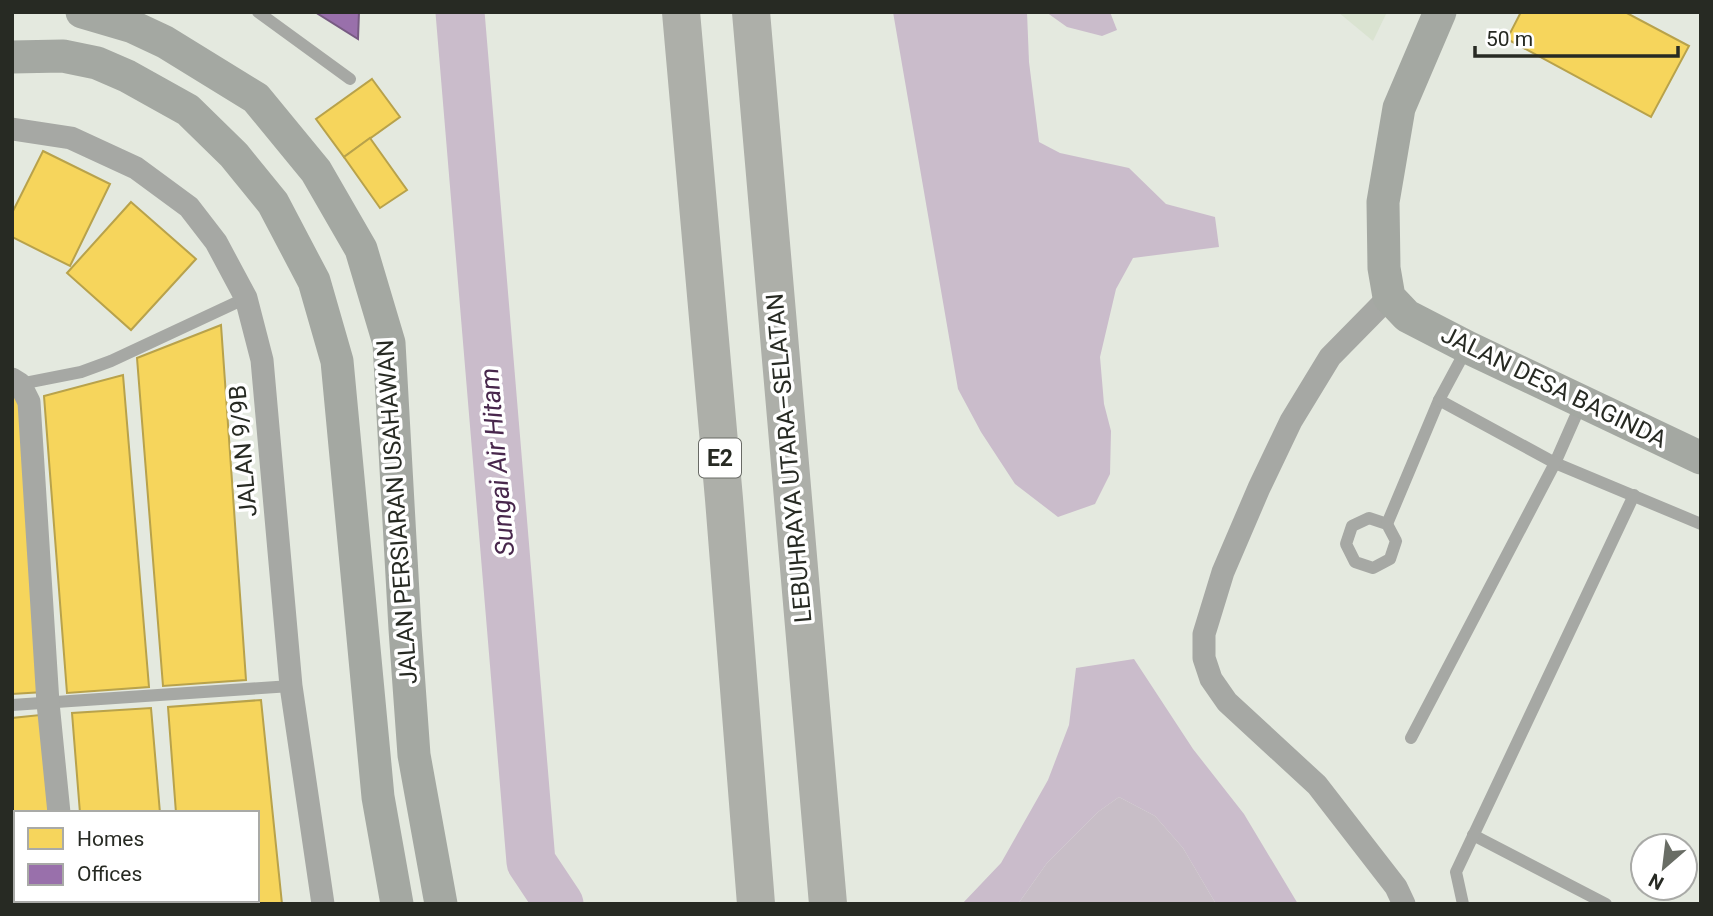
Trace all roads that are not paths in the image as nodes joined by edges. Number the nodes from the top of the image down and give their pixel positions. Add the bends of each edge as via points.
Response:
1 (82, 12) edge
2 (258, 12) edge
3 (681, 12) edge
4 (751, 12) edge
5 (1440, 12) edge
6 (12, 57) edge
7 (350, 79) dead end
8 (12, 129) edge
9 (246, 298) junction
10 (1398, 307) junction
11 (1467, 347) junction
12 (16, 382) edge
13 (1439, 400) junction
14 (1583, 400) junction
15 (1701, 458) edge
16 (1555, 463) junction
17 (1634, 495) junction
18 (1387, 524) dead end
19 (1701, 524) edge
20 (291, 686) junction
21 (48, 703) junction
22 (12, 705) edge
23 (1411, 738) dead end
24 (59, 811) edge
25 (1473, 835) junction
26 (828, 903) edge
27 (324, 904) edge
28 (397, 904) edge
29 (441, 904) edge
30 (757, 904) edge
31 (1405, 904) edge
32 (1463, 904) edge
33 (1605, 904) edge

1 - 29 street, JALAN PERSIARAN USAHAWAN via 133,27 256,98 316,171 361,249 389,343 414,755
2 - 7 lane
3 - 30 highway, E2
4 - 26 highway, LEBUHRAYA UTARA–SELATAN
5 - 10 street via 1399,108 1384,202 1384,268
6 - 28 street, JALAN PERSIARAN USAHAWAN via 63,56 97,63 188,110 234,155 273,203 314,281 337,361 378,797
8 - 9 street, JALAN 9/9B via 71,138 136,169 189,206
9 - 12 lane via 81,372
9 - 20 street, JALAN 9/9B via 262,360
10 - 11 street, JALAN DESA BAGINDA
10 - 31 street via 1330,357 1291,421 1223,572 1204,634 1204,658 1211,679 1227,702 1317,785
11 - 13 lane
11 - 14 street, JALAN DESA BAGINDA
12 - 21 street via 29,402
13 - 16 lane
13 - 18 lane
14 - 15 street, JALAN DESA BAGINDA
14 - 16 lane
16 - 17 lane
16 - 23 lane
17 - 19 lane
17 - 25 lane
20 - 21 lane
20 - 27 street, JALAN 9/9B
21 - 22 lane
21 - 24 street
25 - 32 lane via 1457,872
25 - 33 lane

